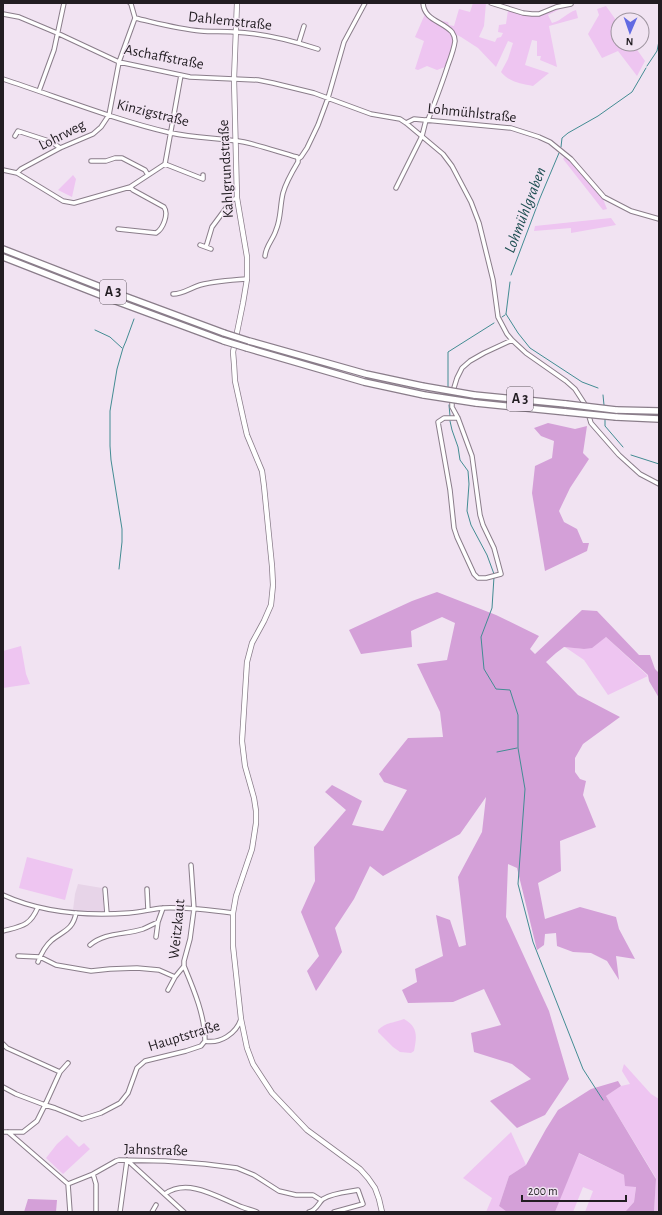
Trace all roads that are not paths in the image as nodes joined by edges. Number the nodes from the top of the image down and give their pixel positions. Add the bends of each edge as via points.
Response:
1 (64, 3) edge
2 (130, 3) edge
3 (236, 3) edge
4 (365, 3) edge
5 (422, 3) edge
6 (491, 3) edge
7 (571, 4) dead end
8 (3, 14) edge
9 (135, 18) junction
10 (304, 26) dead end
11 (235, 32) junction
12 (58, 33) junction
13 (299, 42) junction
14 (318, 49) dead end
15 (120, 62) junction
16 (181, 75) junction
17 (234, 79) junction
18 (3, 80) edge
19 (39, 91) junction
20 (328, 98) junction
21 (109, 114) junction
22 (427, 120) junction
23 (406, 123) junction
24 (172, 132) junction
25 (15, 136) dead end
26 (422, 136) junction
27 (236, 141) junction
28 (60, 148) junction
29 (298, 159) junction
30 (91, 161) dead end
31 (165, 164) junction
32 (3, 170) edge
33 (17, 173) junction
34 (148, 175) junction
35 (203, 183) dead end
36 (130, 187) junction
37 (396, 188) dead end
38 (237, 198) junction
39 (659, 220) edge
40 (118, 229) dead end
41 (200, 245) dead end
42 (206, 247) junction
43 (3, 249) edge
44 (211, 249) dead end
45 (265, 256) dead end
46 (3, 257) edge
47 (247, 279) junction
48 (173, 294) dead end
49 (512, 340) junction
50 (659, 411) edge
51 (458, 418) junction
52 (659, 419) edge
53 (659, 484) edge
54 (191, 865) dead end
55 (105, 889) dead end
56 (147, 889) dead end
57 (4, 897) edge
58 (38, 907) junction
59 (163, 908) junction
60 (194, 909) junction
61 (148, 910) junction
62 (233, 912) junction
63 (76, 913) junction
64 (107, 914) junction
65 (158, 922) junction
66 (3, 931) edge
67 (156, 937) dead end
68 (90, 945) dead end
69 (18, 956) dead end
70 (40, 957) junction
71 (38, 962) dead end
72 (184, 966) junction
73 (175, 977) junction
74 (168, 990) dead end
75 (241, 1019) junction
76 (205, 1042) junction
77 (3, 1044) edge
78 (68, 1063) dead end
79 (60, 1072) junction
80 (3, 1087) edge
81 (45, 1105) junction
82 (3, 1132) edge
83 (8, 1132) junction
84 (125, 1160) junction
85 (93, 1174) junction
86 (68, 1184) junction
87 (165, 1194) junction
88 (321, 1200) junction
89 (156, 1205) dead end
90 (70, 1212) edge
91 (96, 1212) edge
92 (120, 1212) edge
93 (152, 1212) edge
94 (184, 1212) edge
95 (257, 1212) edge
96 (310, 1212) edge
97 (334, 1212) edge
98 (382, 1212) edge

1 - 12 street
2 - 9 street
3 - 11 main road, Kahlgrundstraße
4 - 20 street via 344,42
5 - 22 street via 427,14 455,36 446,73
6 - 7 street via 532,14
8 - 12 street, Aschaffstraße via 19,17
9 - 11 street, Dahlemstraße via 202,32
9 - 15 street, Lohrweg
10 - 13 street
11 - 13 street, Dahlemstraße
11 - 17 main road, Kahlgrundstraße
12 - 15 street, Aschaffstraße
12 - 19 street
13 - 14 street, Dahlemstraße
15 - 16 street, Aschaffstraße
15 - 21 street, Lohrweg
16 - 17 street, Aschaffstraße
16 - 24 street
17 - 20 street, Aschaffstraße via 258,80
17 - 27 main road, Kahlgrundstraße
18 - 19 street, Kinzigstraße
19 - 21 street, Kinzigstraße
20 - 23 street, Lohmühlstraße via 371,114 400,119
20 - 29 street via 307,148
21 - 24 street, Kinzigstraße
21 - 28 street, Lohrweg via 93,134
22 - 23 street, Lohmühlstraße via 414,119
22 - 26 street
22 - 39 street, Lohmühlstraße via 511,128 539,137 550,142 571,159 604,197 631,211
23 - 26 street
24 - 27 street, Kinzigstraße
24 - 31 street
25 - 28 street via 18,131 52,142
26 - 37 street
26 - 49 street via 443,154 452,166 471,202 493,280 500,324
27 - 29 street, Kinzigstraße
27 - 38 main road, Kahlgrundstraße
28 - 33 street, Lohrweg
29 - 45 street via 287,182 277,229 265,248
30 - 34 street via 122,158 145,170
31 - 34 street
31 - 35 street via 203,177
32 - 33 street
33 - 36 street via 68,203
34 - 36 street
36 - 40 street via 164,207 167,215 156,233
38 - 42 street via 224,209 212,227
38 - 47 main road, Kahlgrundstraße via 247,257
41 - 42 street
42 - 44 street
43 - 50 highway, A 3, bridge via 224,333 366,374 474,394 616,410
46 - 52 highway, A 3, bridge via 224,341 364,382 476,403
47 - 48 street via 201,285 181,294
47 - 62 main road, Kahlgrundstraße via 233,352 235,381 247,435 262,471 273,585 271,605 252,643 247,662 242,741 245,766 255,804 256,823 252,849
49 - 51 street via 477,357 462,368 452,400 452,407
49 - 53 street via 575,389 586,406 590,423 640,474
51 - 51 street via 472,456 480,515 502,574 481,579 476,578 454,528 438,422 444,418
54 - 60 street, Weitzkaut
55 - 64 street
56 - 61 street
57 - 58 street
58 - 63 street
58 - 66 street via 34,916 24,926
59 - 60 street
59 - 61 street
59 - 65 street
60 - 62 street
60 - 72 street, Weitzkaut
61 - 64 street
62 - 75 main road, Kahlgrundstraße via 233,946
63 - 64 street
63 - 70 street via 75,921 70,928 51,941
65 - 67 street
65 - 68 street via 144,929 112,934
69 - 70 street
70 - 71 street
70 - 73 street via 56,965 79,970 137,968 159,970
72 - 73 street
72 - 76 street, Weitzkaut via 198,1000
73 - 74 street
75 - 76 street, Hauptstraße via 237,1028 228,1036 219,1041
75 - 98 main road, Kahlgrundstraße via 253,1064 272,1093 307,1130 360,1169 375,1188
76 - 81 street, Hauptstraße via 202,1046 145,1061 137,1068 128,1093 120,1103 101,1113 82,1119
77 - 79 street
78 - 79 street
79 - 81 street
80 - 81 street, Hauptstraße
81 - 83 street via 37,1121 24,1131
82 - 83 street
83 - 86 street
84 - 85 street, Jahnstraße via 116,1161
84 - 87 street
84 - 88 street, Jahnstraße via 236,1168 254,1175 279,1191 313,1195
84 - 92 street
85 - 86 street, Jahnstraße
85 - 91 street via 96,1184
86 - 90 street
87 - 94 street
87 - 95 street via 177,1188 196,1189
88 - 96 street
88 - 97 street via 330,1195 358,1190 363,1204
89 - 93 street

